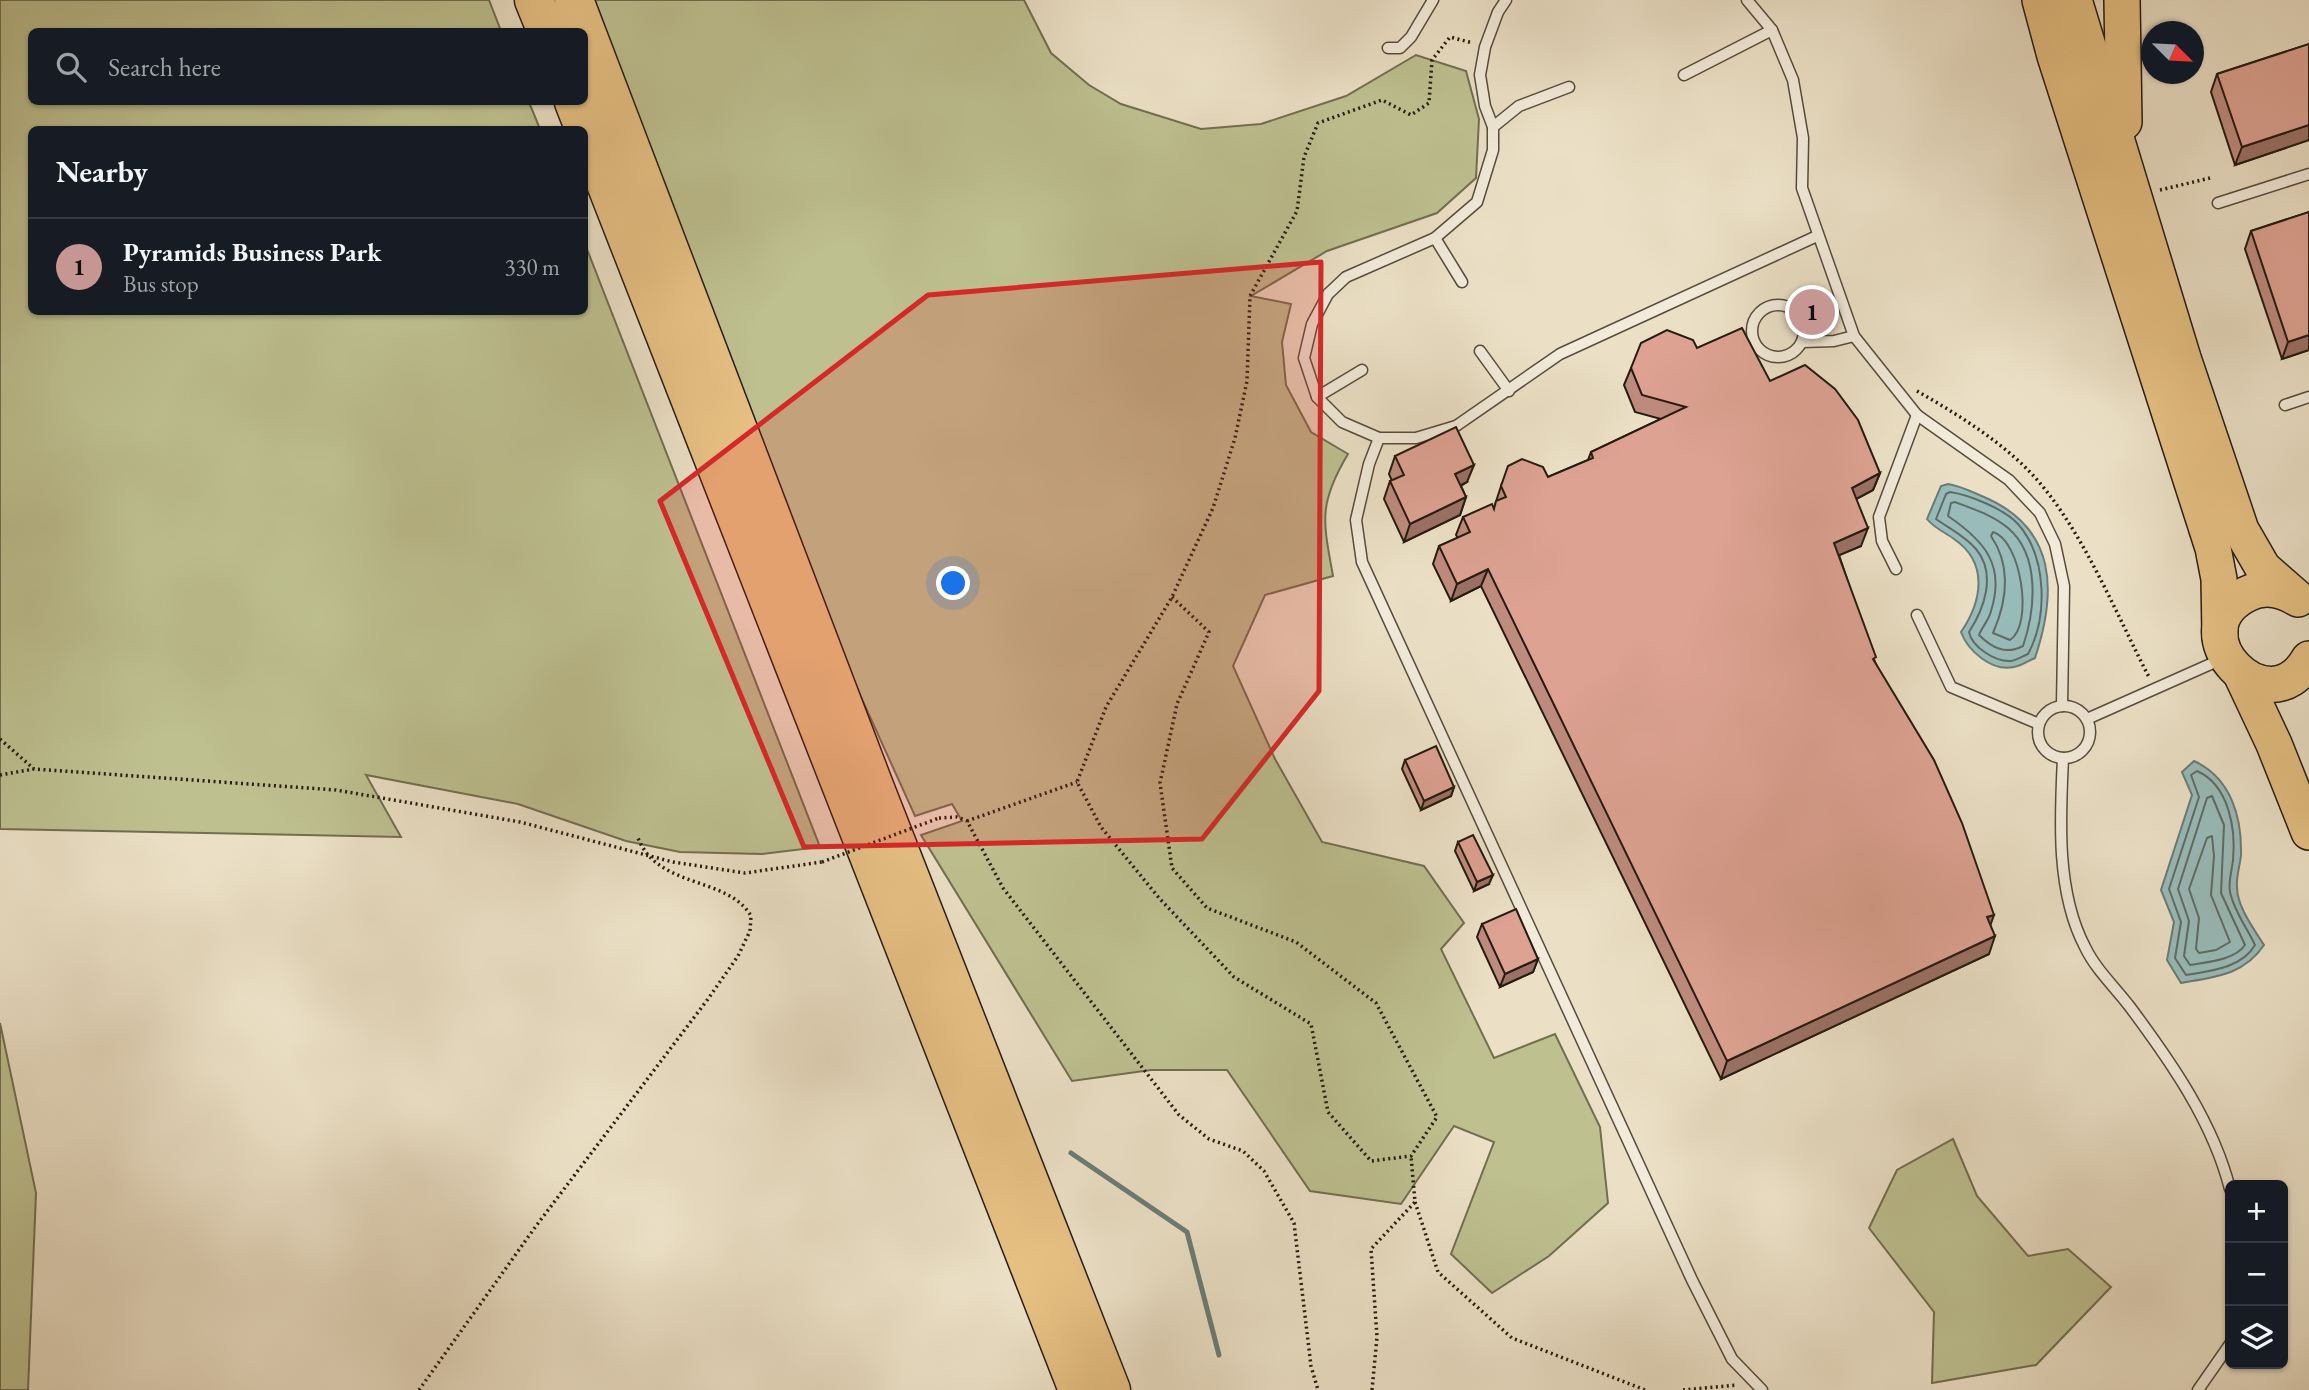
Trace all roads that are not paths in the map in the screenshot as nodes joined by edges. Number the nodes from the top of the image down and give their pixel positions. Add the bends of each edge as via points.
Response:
1 (534, 0) edge
2 (574, 0) edge
3 (1433, 0) edge
4 (1506, 0) edge
5 (1746, 0) edge
6 (2040, 0) edge
7 (2074, 0) edge
8 (2122, 0) edge
9 (545, 28) edge
10 (585, 28) edge
11 (1772, 30) junction
12 (588, 37) edge
13 (1388, 48) dead end
14 (1684, 75) dead end
15 (1569, 87) dead end
16 (575, 105) edge
17 (583, 126) edge
18 (1493, 127) junction
19 (588, 138) edge
20 (2309, 173) edge
21 (2152, 194) junction
22 (2218, 203) dead end
23 (1817, 236) junction
24 (1435, 238) junction
25 (1462, 282) dead end
26 (1854, 336) junction
27 (1802, 342) junction
28 (1480, 351) dead end
29 (1362, 370) dead end
30 (1509, 391) junction
31 (1317, 397) junction
32 (2309, 397) edge
33 (2285, 405) dead end
34 (1917, 415) junction
35 (1379, 438) junction
36 (1896, 569) dead end
37 (2302, 605) edge
38 (1917, 615) dead end
39 (2229, 657) junction
40 (2309, 659) edge
41 (2062, 706) junction
42 (2087, 719) junction
43 (2039, 724) junction
44 (2063, 758) junction
45 (2309, 832) edge
46 (872, 862) junction
47 (2228, 1180) edge
48 (2225, 1351) edge
49 (1759, 1387) edge
50 (1061, 1390) edge
51 (1078, 1390) edge
52 (1111, 1390) edge
53 (2198, 1390) edge

1 - 9 highway
2 - 10 highway
3 - 13 lane via 1411,37 1400,48
4 - 18 lane via 1485,47 1480,75
5 - 11 lane
6 - 39 main road via 2213,548
7 - 21 main road
8 - 21 main road via 2124,115
11 - 14 lane
11 - 23 lane via 1793,80 1803,138 1802,188
12 - 52 highway
15 - 18 lane via 1519,106
16 - 17 highway
18 - 24 lane via 1493,150 1477,202
19 - 46 highway
20 - 22 lane
21 - 37 main road via 2241,530 2263,568
23 - 26 lane
23 - 30 lane via 1560,354
24 - 25 lane
24 - 31 lane via 1346,277 1328,294 1311,324 1304,358
26 - 27 lane
26 - 34 lane
27 - 27 lane via 1790,354 1765,353 1754,340 1753,322 1764,309 1788,306 1804,325
28 - 30 lane
29 - 31 lane
30 - 35 lane via 1456,426 1416,438
31 - 35 lane via 1342,422
32 - 33 lane
34 - 36 lane via 1879,517 1882,541
34 - 41 lane via 2009,480 2040,513 2055,544 2064,586
35 - 49 lane via 1368,464 1356,520 1362,562 1692,1280 1732,1359
37 - 39 main road via 2274,589 2250,592 2230,607
38 - 43 lane via 1951,687
39 - 40 main road via 2255,682 2293,677
39 - 42 lane
39 - 45 main road via 2280,756
41 - 42 lane
41 - 43 lane via 2051,710
42 - 44 lane via 2090,735 2084,749
43 - 44 lane via 2044,748
44 - 47 lane via 2067,902 2085,948 2175,1067
46 - 50 highway
46 - 51 highway
48 - 53 lane

